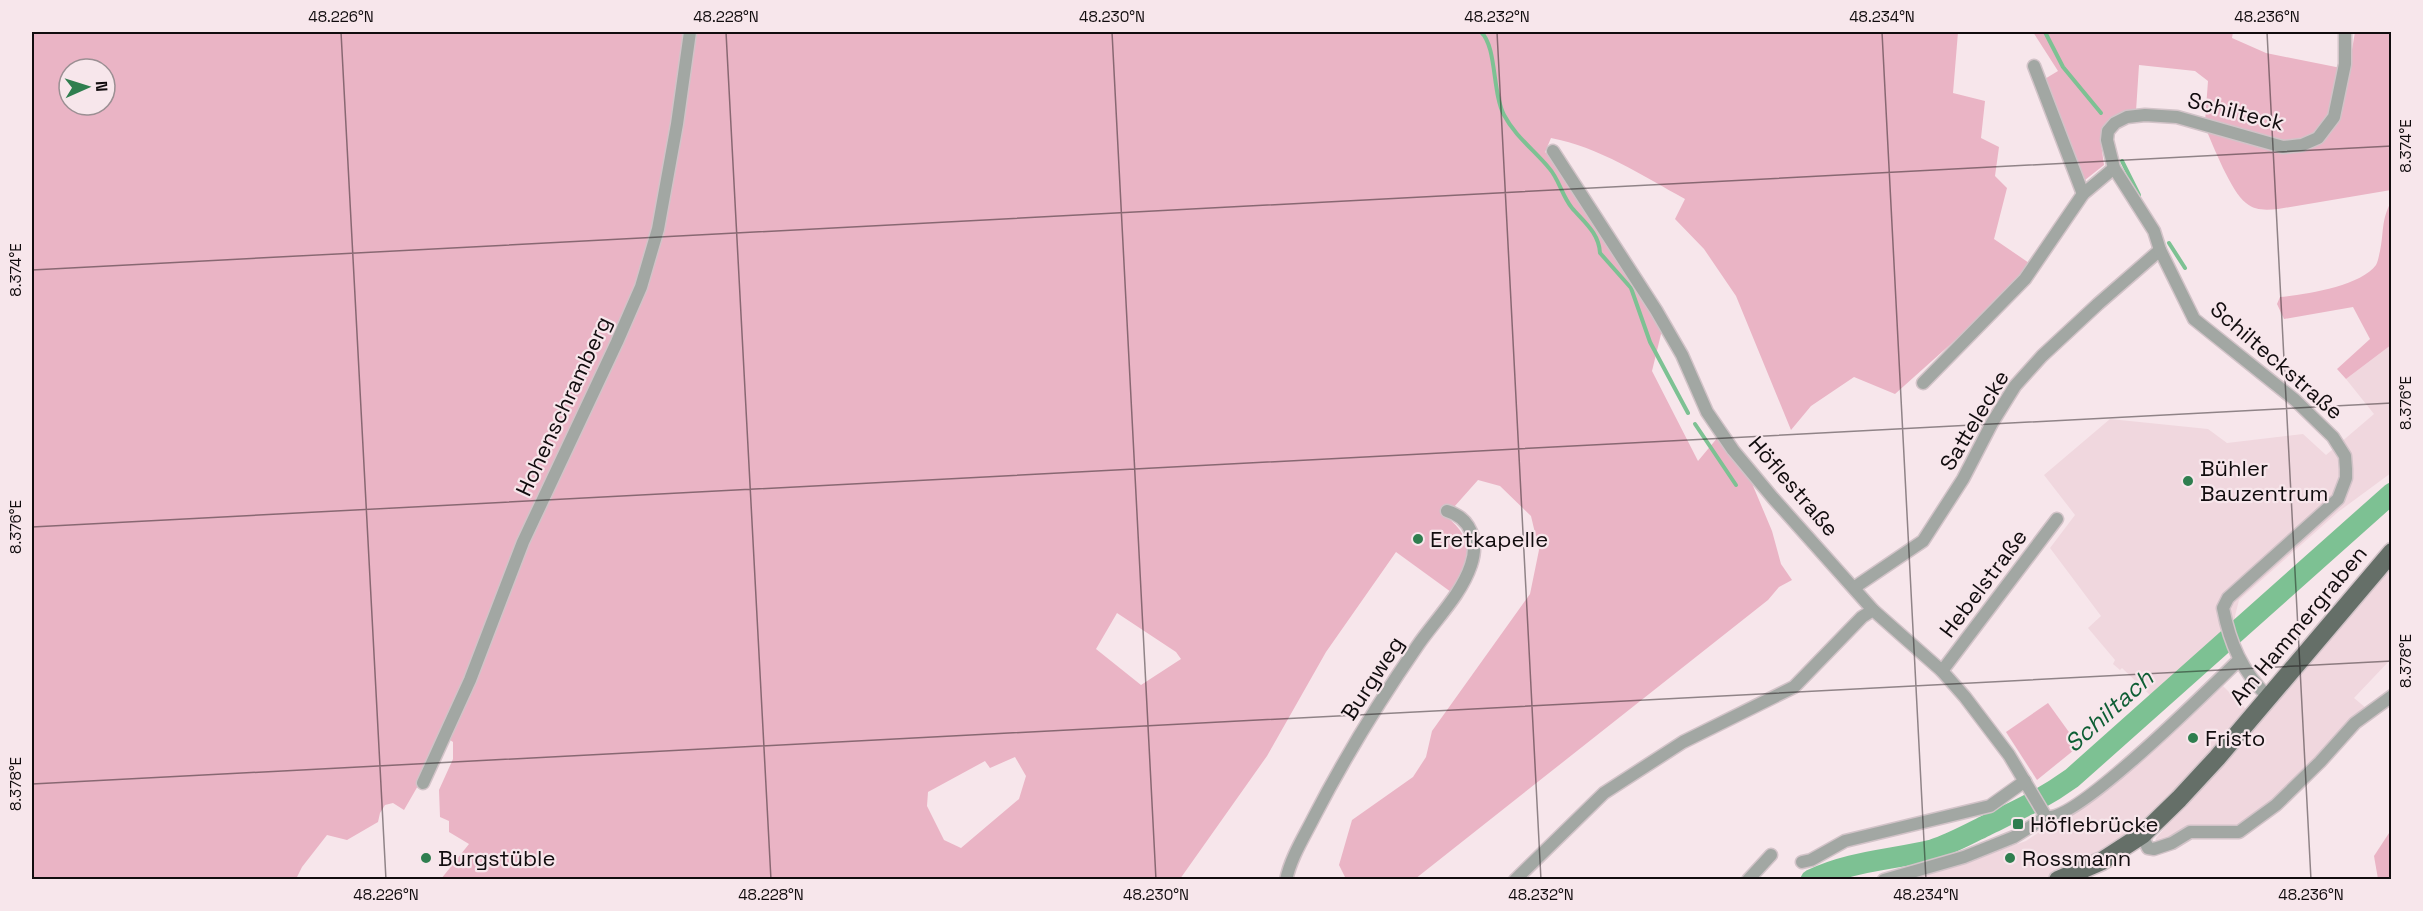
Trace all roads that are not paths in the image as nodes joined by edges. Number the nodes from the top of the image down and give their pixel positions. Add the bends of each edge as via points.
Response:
1 (690, 32) edge
2 (2345, 32) edge
3 (2034, 66) dead end
4 (1553, 151) dead end
5 (2114, 168) junction
6 (2082, 194) junction
7 (2160, 249) junction
8 (1923, 383) dead end
9 (1447, 511) dead end
10 (2057, 519) dead end
11 (2391, 552) edge
12 (1855, 587) junction
13 (1873, 610) junction
14 (2237, 655) junction
15 (1941, 671) junction
16 (2391, 696) edge
17 (2268, 697) junction
18 (423, 783) dead end
19 (2028, 786) junction
20 (2043, 812) junction
21 (2142, 835) junction
22 (1770, 855) dead end
23 (1802, 862) dead end
24 (1286, 879) edge
25 (1515, 879) edge
26 (1748, 879) edge
27 (1884, 879) edge
28 (2058, 879) edge

1 - 18 street, Hohenschramberg via 658,229 641,287 523,542 470,680
2 - 5 street, Schilteck via 2340,94 2334,117 2318,138 2283,147 2177,117 2127,117 2108,131
3 - 6 street
4 - 12 street, Höflestraße via 1656,309 1683,355 1707,412 1773,498
5 - 6 street
5 - 7 street, Schilteckstraße via 2145,215
6 - 8 street via 2025,279
7 - 12 street, Sattelecke via 2015,386 1963,479 1923,540
7 - 14 street, Schilteckstraße via 2194,319 2295,400 2333,437 2345,456 2346,478 2338,499 2228,598 2223,608
9 - 24 street, Burgweg via 1465,519 1471,530 1475,548 1471,565 1460,588 1419,643 1349,753 1298,848
10 - 15 street, Hebelstraße
11 - 17 main road, Am Hammergraben
12 - 13 street, Höflestraße
13 - 15 street, Höflestraße
13 - 25 street via 1794,687 1683,742 1604,793
14 - 17 street via 2251,680
14 - 20 street via 2136,758 2073,807 2052,818
15 - 19 street, Höflestraße via 1989,729
16 - 21 street via 2355,723 2276,805 2239,832 2190,832 2154,849 2148,848
17 - 21 main road, Am Hammergraben via 2217,758
19 - 20 street, Höflestraße
19 - 23 street via 1990,806 1845,841
20 - 27 street via 2014,837 1964,857
21 - 28 main road, Am Hammergraben via 2102,861
22 - 26 street

